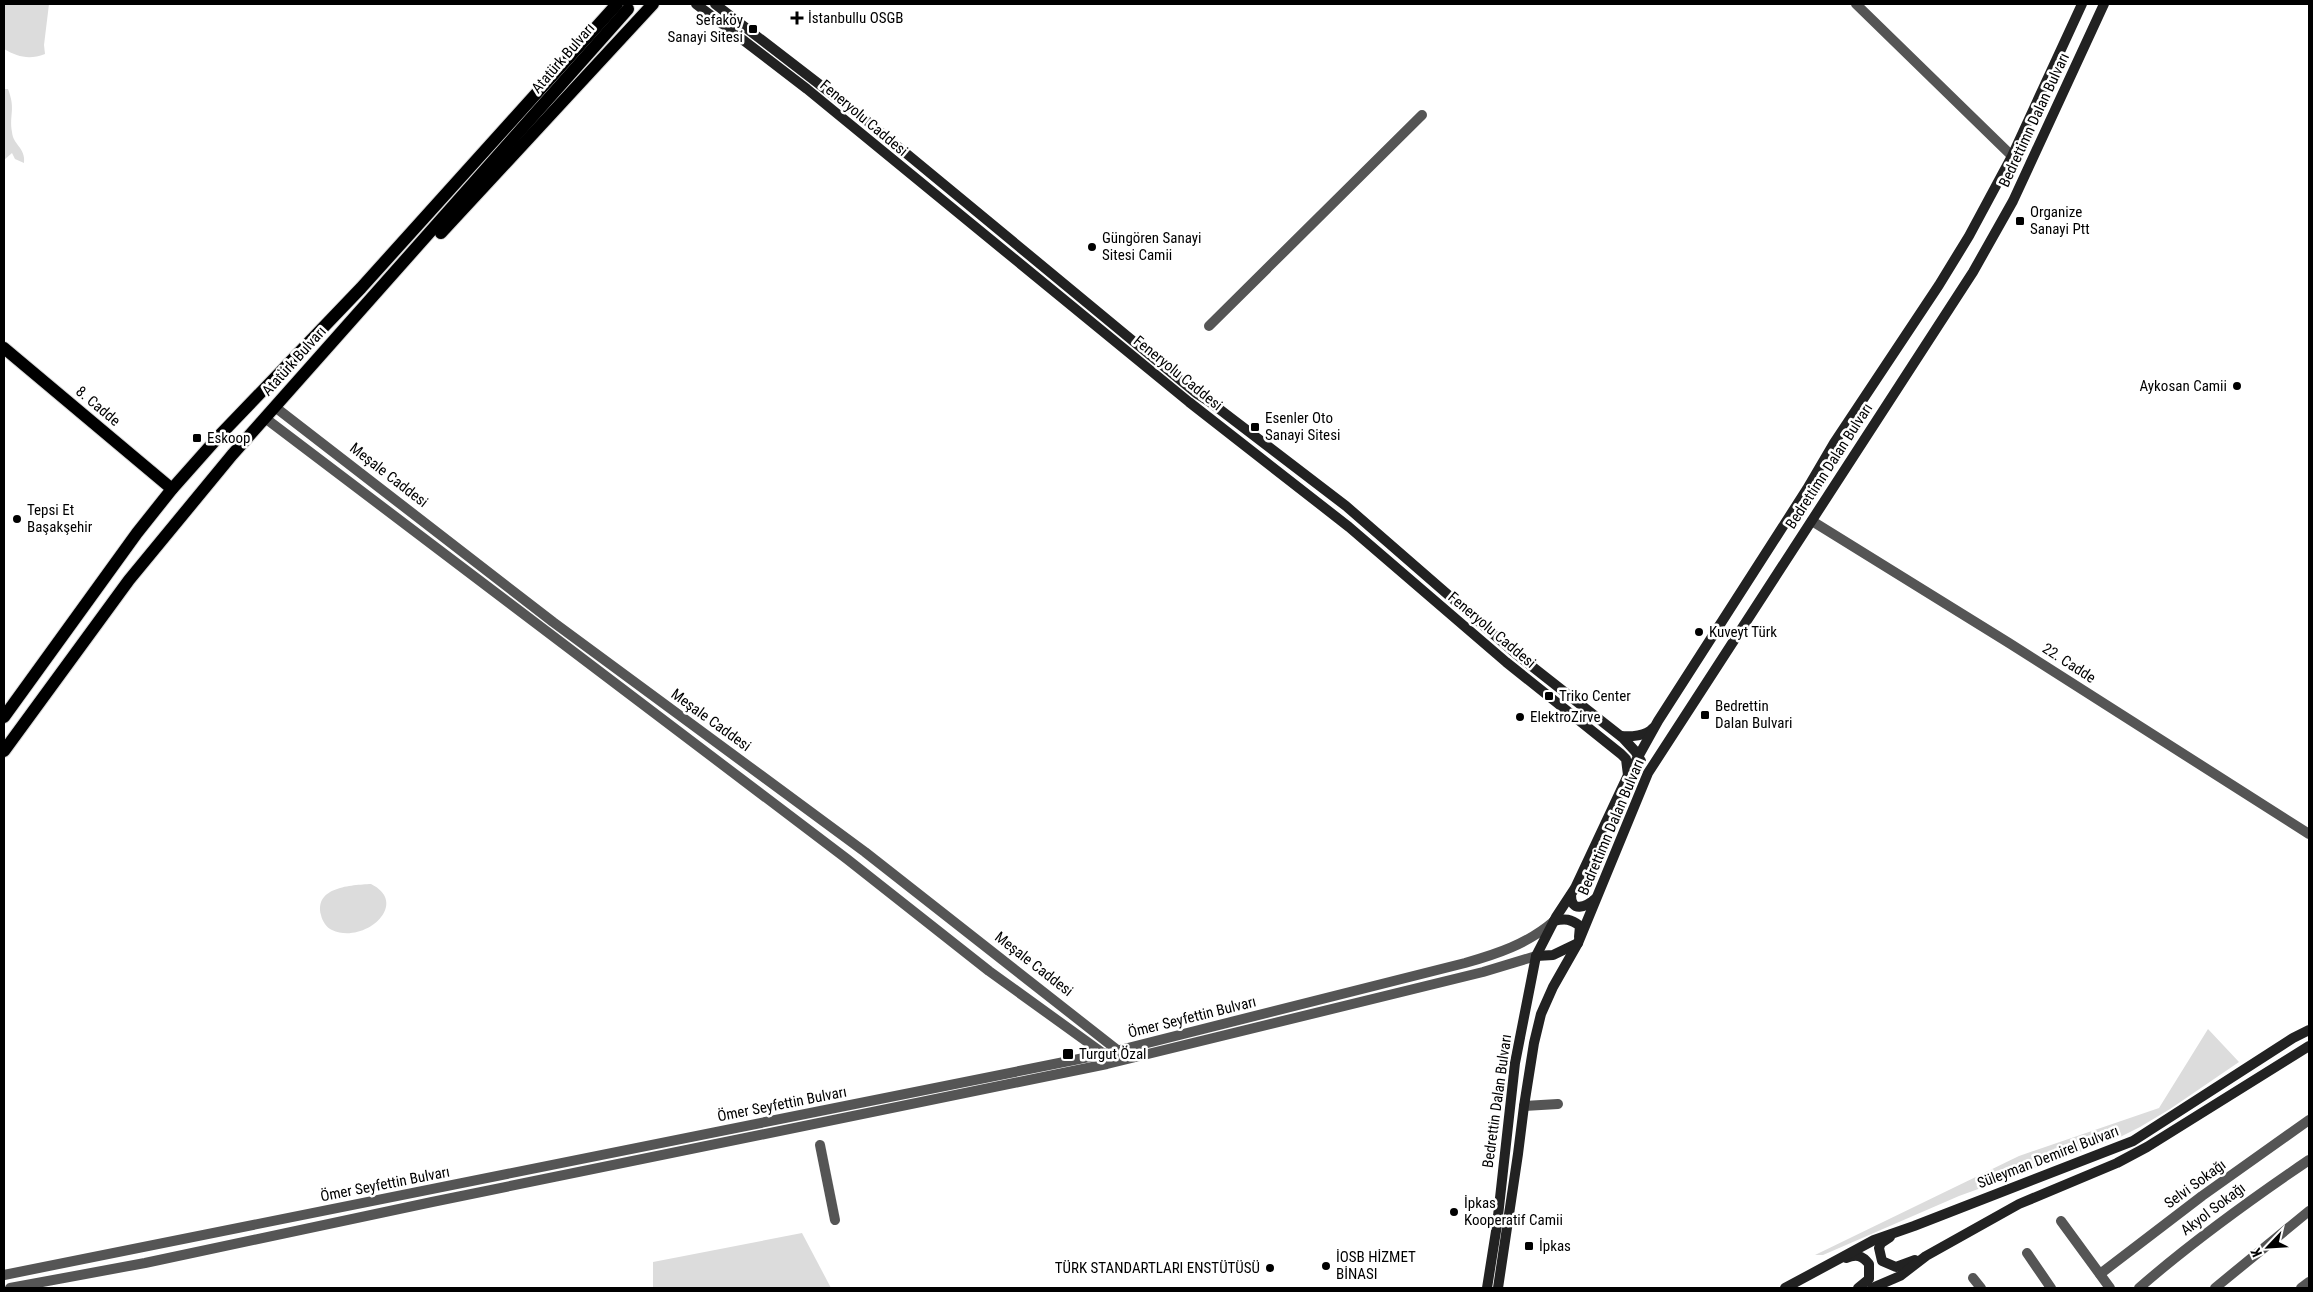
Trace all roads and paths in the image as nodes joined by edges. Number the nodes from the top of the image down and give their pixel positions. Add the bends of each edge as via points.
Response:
1 (605, 4) edge
2 (653, 4) edge
3 (696, 4) edge
4 (715, 4) edge
5 (1856, 4) edge
6 (2082, 4) edge
7 (2104, 4) edge
8 (622, 6) edge
9 (1422, 115) dead end
10 (2012, 156) junction
11 (399, 269) junction
12 (361, 288) junction
13 (1209, 326) dead end
14 (4, 348) edge
15 (262, 392) junction
16 (275, 406) junction
17 (266, 418) junction
18 (172, 489) junction
19 (1812, 521) junction
20 (4, 717) edge
21 (1658, 721) junction
22 (1620, 736) junction
23 (4, 751) edge
24 (1639, 758) junction
25 (1648, 773) junction
26 (1628, 775) junction
27 (2309, 834) edge
28 (1571, 895) junction
29 (1596, 898) junction
30 (1554, 922) junction
31 (1578, 943) junction
32 (1536, 956) junction
33 (2309, 1030) edge
34 (2309, 1046) edge
35 (1120, 1050) junction
36 (1106, 1059) junction
37 (1124, 1061) junction
38 (1558, 1104) dead end
39 (1524, 1106) junction
40 (2309, 1120) edge
41 (820, 1145) dead end
42 (2309, 1160) edge
43 (2309, 1211) edge
44 (835, 1220) dead end
45 (2060, 1221) dead end
46 (1914, 1226) junction
47 (143, 1248) junction
48 (2026, 1253) dead end
49 (1926, 1256) junction
50 (145, 1262) junction
51 (1829, 1266) junction
52 (2100, 1274) junction
53 (4, 1275) edge
54 (1973, 1278) dead end
55 (10, 1288) edge
56 (1487, 1288) edge
57 (1498, 1288) edge
58 (1786, 1288) edge
59 (1858, 1288) edge
60 (1872, 1288) edge
61 (1981, 1288) edge
62 (2051, 1288) edge
63 (2110, 1288) edge
64 (2139, 1288) edge
65 (2215, 1288) edge

1 - 12 main road via 394,239
2 - 11 main road via 442,233
3 - 26 main road, Feneryolu Caddesi via 1349,527 1506,662 1621,754 1626,759
4 - 22 main road, Feneryolu Caddesi via 869,119 1196,393 1346,506 1515,652
5 - 10 street
6 - 10 main road, Bedrettimn Dalan Bulvarı
7 - 19 main road, Bedrettimn Dalan Bulvarı via 2031,162 1973,272
8 - 11 main road, Atatürk Bulvarı
8 - 12 main road, Atatürk Bulvarı
9 - 13 street
10 - 21 main road, Bedrettimn Dalan Bulvarı via 1939,285 1834,442
11 - 16 main road, Atatürk Bulvarı
12 - 15 main road, Atatürk Bulvarı
14 - 18 main road, 8. Cadde
15 - 17 main road
15 - 18 main road, Atatürk Bulvarı
16 - 17 main road, Atatürk Bulvarı
16 - 35 street, Meşale Caddesi via 553,622 861,849
17 - 23 main road, Atatürk Bulvarı via 129,580
17 - 36 street, Meşale Caddesi
18 - 20 main road, Atatürk Bulvarı
19 - 25 main road, Bedrettimn Dalan Bulvarı
19 - 27 street, 22. Cadde
21 - 22 main road via 1650,732
21 - 24 main road, Bedrettimn Dalan Bulvarı
22 - 24 main road, Feneryolu Caddesi
24 - 25 main road, Feneryolu Caddesi
24 - 26 main road, Bedrettimn Dalan Bulvarı
25 - 29 main road, Bedrettimn Dalan Bulvarı
26 - 28 main road, Bedrettimn Dalan Bulvarı
28 - 29 main road via 1572,903 1579,908
28 - 30 main road, Bedrettimn Dalan Bulvarı
29 - 31 main road, Bedrettimn Dalan Bulvarı
30 - 31 main road via 1562,918 1573,920 1580,926
30 - 32 main road, Bedrettin Dalan Bulvarı
30 - 35 street, Ömer Seyfettin Bulvarı via 1523,942 1465,963
31 - 32 main road via 1553,955
31 - 39 main road, Bedrettin Dalan Bulvarı via 1552,987 1541,1014
32 - 37 street, Ömer Seyfettin Bulvarı
32 - 56 main road, Bedrettin Dalan Bulvarı via 1515,1063
33 - 46 main road, Süleyman Demirel Bulvarı via 2133,1141
34 - 49 main road, Süleyman Demirel Bulvarı via 2139,1152 2019,1204
35 - 36 street, Ömer Seyfettin Bulvarı
35 - 37 street
36 - 37 street, Ömer Seyfettin Bulvarı
36 - 47 street, Ömer Seyfettin Bulvarı
36 - 50 street, Ömer Seyfettin Bulvarı
38 - 39 street
39 - 57 main road, Bedrettin Dalan Bulvarı
40 - 52 street, Selvi Sokağı
41 - 44 street
42 - 64 street, Akyol Sokağı via 2183,1250
43 - 65 street
45 - 52 street
46 - 49 main road via 1881,1243 1879,1254 1882,1261 1896,1267
46 - 51 main road, Süleyman Demirel Bulvarı via 1874,1240
47 - 50 street
47 - 53 street, Ömer Seyfettin Bulvarı
48 - 62 street
49 - 60 main road, Süleyman Demirel Bulvarı via 1900,1276
50 - 55 street, Ömer Seyfettin Bulvarı
51 - 58 main road, Süleyman Demirel Bulvarı
51 - 59 main road via 1856,1255 1865,1259 1869,1264 1869,1279
52 - 63 street
54 - 61 street

